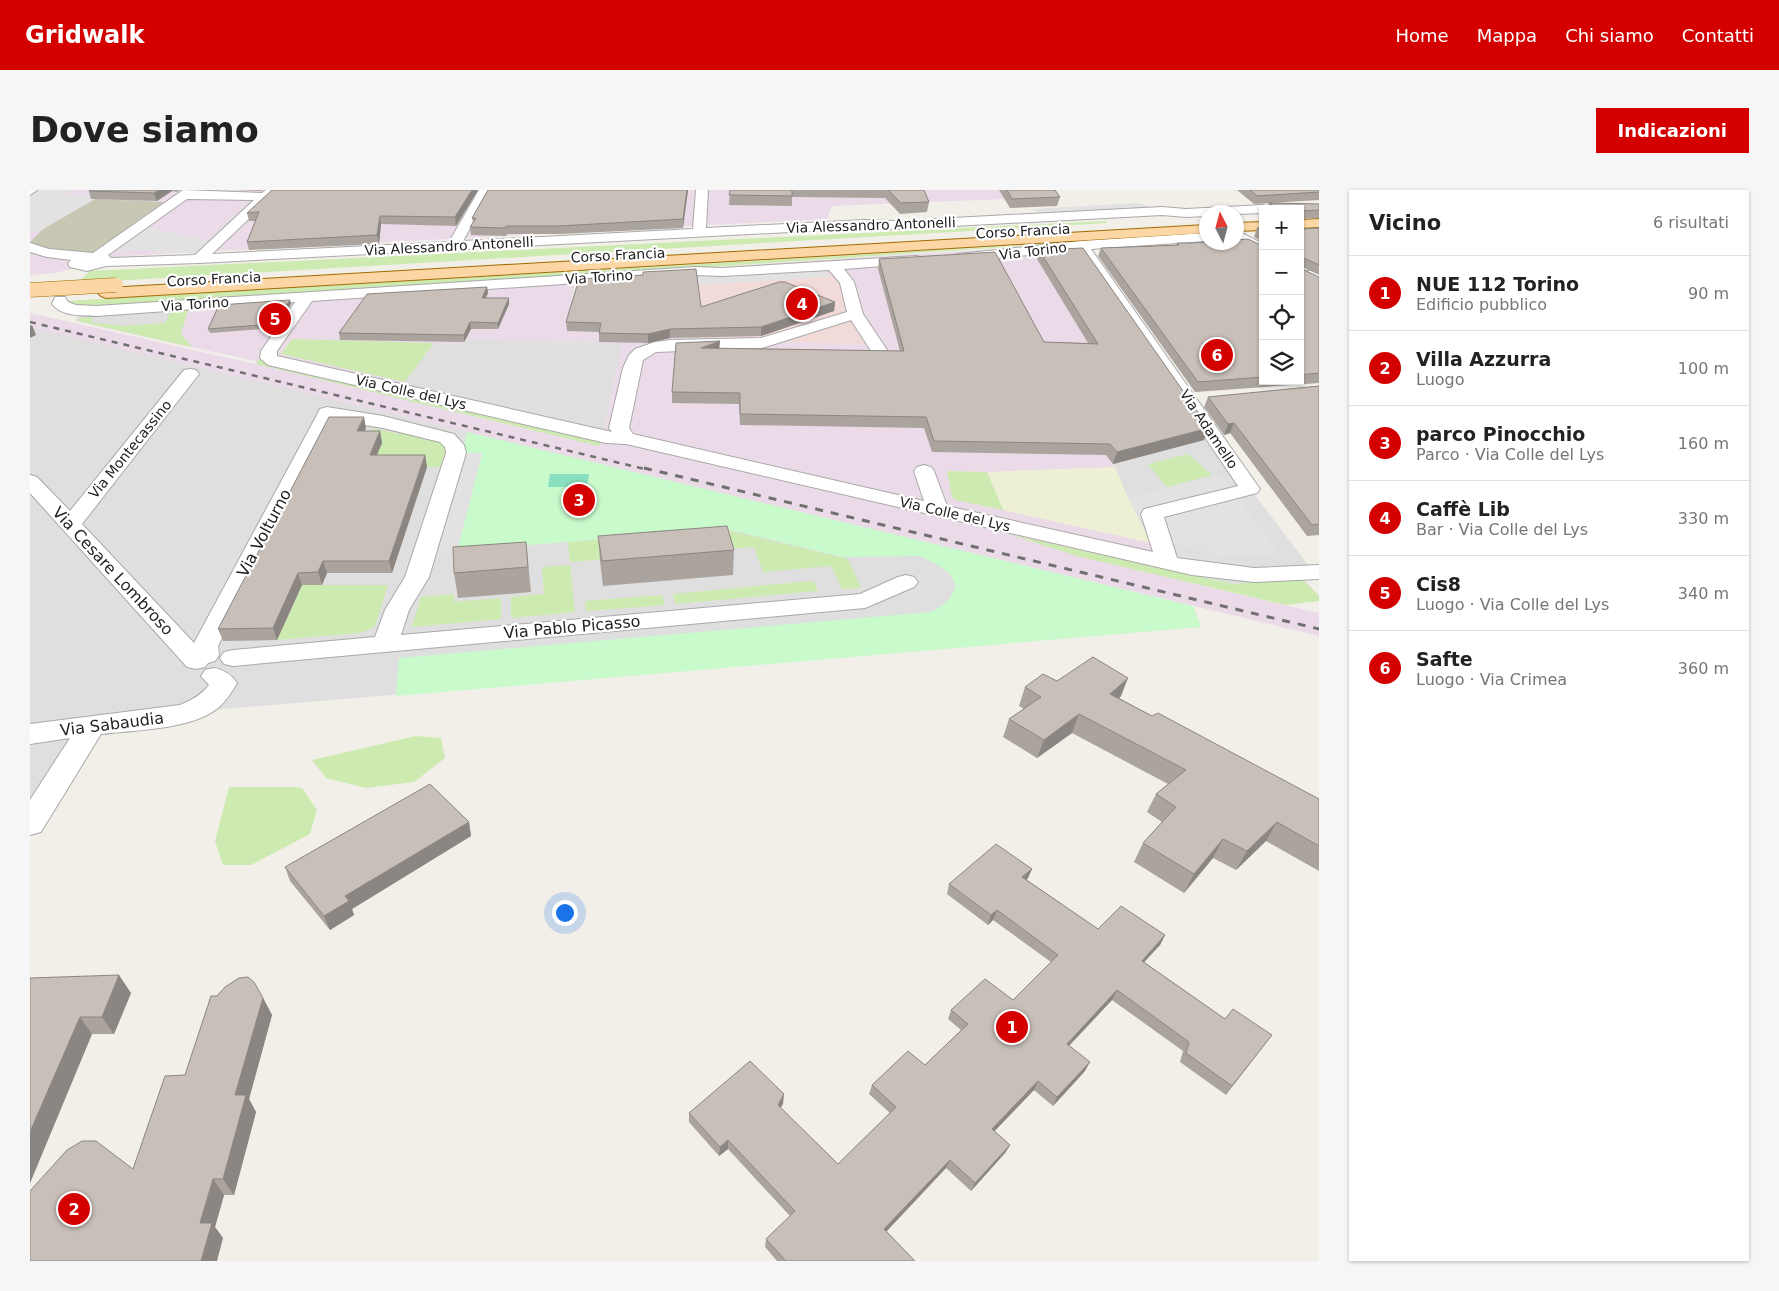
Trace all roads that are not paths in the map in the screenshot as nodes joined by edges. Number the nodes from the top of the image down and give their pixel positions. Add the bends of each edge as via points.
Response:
1 (485, 190) edge
2 (702, 190) edge
3 (188, 193) edge
4 (268, 194) edge
5 (1218, 205) edge
6 (1238, 205) edge
7 (1244, 208) edge
8 (1244, 210) edge
9 (1248, 210) junction
10 (1199, 214) edge
11 (1199, 214) edge
12 (1259, 214) edge
13 (1319, 214) edge
14 (1304, 215) edge
15 (1259, 216) edge
16 (1244, 218) edge
17 (1259, 219) edge
18 (1319, 222) edge
19 (1304, 224) edge
20 (1199, 229) edge
21 (1244, 230) edge
22 (1304, 230) edge
23 (1319, 230) edge
24 (699, 233) junction
25 (1199, 238) edge
26 (1244, 238) edge
27 (1199, 240) edge
28 (1259, 243) edge
29 (1082, 245) junction
30 (1150, 245) junction
31 (452, 246) junction
32 (30, 247) edge
33 (199, 259) junction
34 (89, 261) junction
35 (833, 265) junction
36 (1308, 274) edge
37 (72, 282) dead end
38 (1319, 283) edge
39 (111, 289) junction
40 (30, 290) edge
41 (30, 297) edge
42 (308, 297) junction
43 (60, 300) dead end
44 (855, 314) junction
45 (786, 336) junction
46 (834, 338) dead end
47 (854, 338) dead end
48 (873, 339) junction
49 (883, 356) edge
50 (190, 374) dead end
51 (626, 438) junction
52 (924, 471) dead end
53 (30, 481) edge
54 (938, 510) junction
55 (70, 525) junction
56 (1167, 562) junction
57 (1319, 572) edge
58 (906, 582) dead end
59 (385, 644) junction
60 (205, 664) junction
61 (92, 726) junction
62 (30, 734) edge
63 (30, 824) edge

1 - 31 street
2 - 24 street
3 - 4 street
3 - 34 street
4 - 33 street
5 - 6 street, Via Alessandro Antonelli via 1227,200
7 - 9 street, Via Alessandro Antonelli
8 - 9 street, Corso Francia
9 - 12 street, Corso Francia
10 - 24 street, Via Alessandro Antonelli via 1162,211
11 - 39 main road, Corso Francia
13 - 14 main road
15 - 16 main road, Corso Francia
17 - 21 main road, Corso Francia
18 - 19 main road
20 - 39 main road, Corso Francia
22 - 23 street
24 - 31 street, Via Alessandro Antonelli
25 - 30 street, Via Torino
26 - 28 street, Via Torino
27 - 30 street, Via Torino
29 - 30 street, Via Torino
29 - 35 street, Via Torino via 999,255
29 - 56 street, Via Adamello via 1200,400 1250,489 1152,514
31 - 33 street, Via Alessandro Antonelli
32 - 34 street via 51,256
33 - 34 street, Via Alessandro Antonelli
34 - 37 street
35 - 42 street, Via Torino
35 - 44 street via 847,282
36 - 38 street
39 - 40 main road, Corso Francia, bridge
39 - 41 main road, Corso Francia
42 - 43 street, Via Torino via 96,311 66,309
42 - 51 street, Via Colle del Lys via 270,351 269,358 274,361 606,437
44 - 45 street
44 - 48 street
45 - 46 street
45 - 51 street via 762,343 675,345 642,352 632,361 619,428
47 - 48 street
48 - 49 street
50 - 55 street, Via Montecassino
51 - 54 street, Via Colle del Lys
52 - 54 street
53 - 55 street, Via Cesare Lombroso
54 - 56 street, Via Colle del Lys
55 - 60 street, Via Cesare Lombroso
56 - 57 street, Via Colle del Lys via 1254,575
58 - 59 street, Via Pablo Picasso via 865,601
59 - 60 street, Via Pablo Picasso via 234,658 230,668
59 - 60 street, Via Volturno via 397,610 416,577 425,552 456,454 454,445 448,438 383,422 327,413 205,646
60 - 61 street, Via Sabaudia via 224,683 210,702 194,711
61 - 62 street, Via Sabaudia
61 - 63 street

